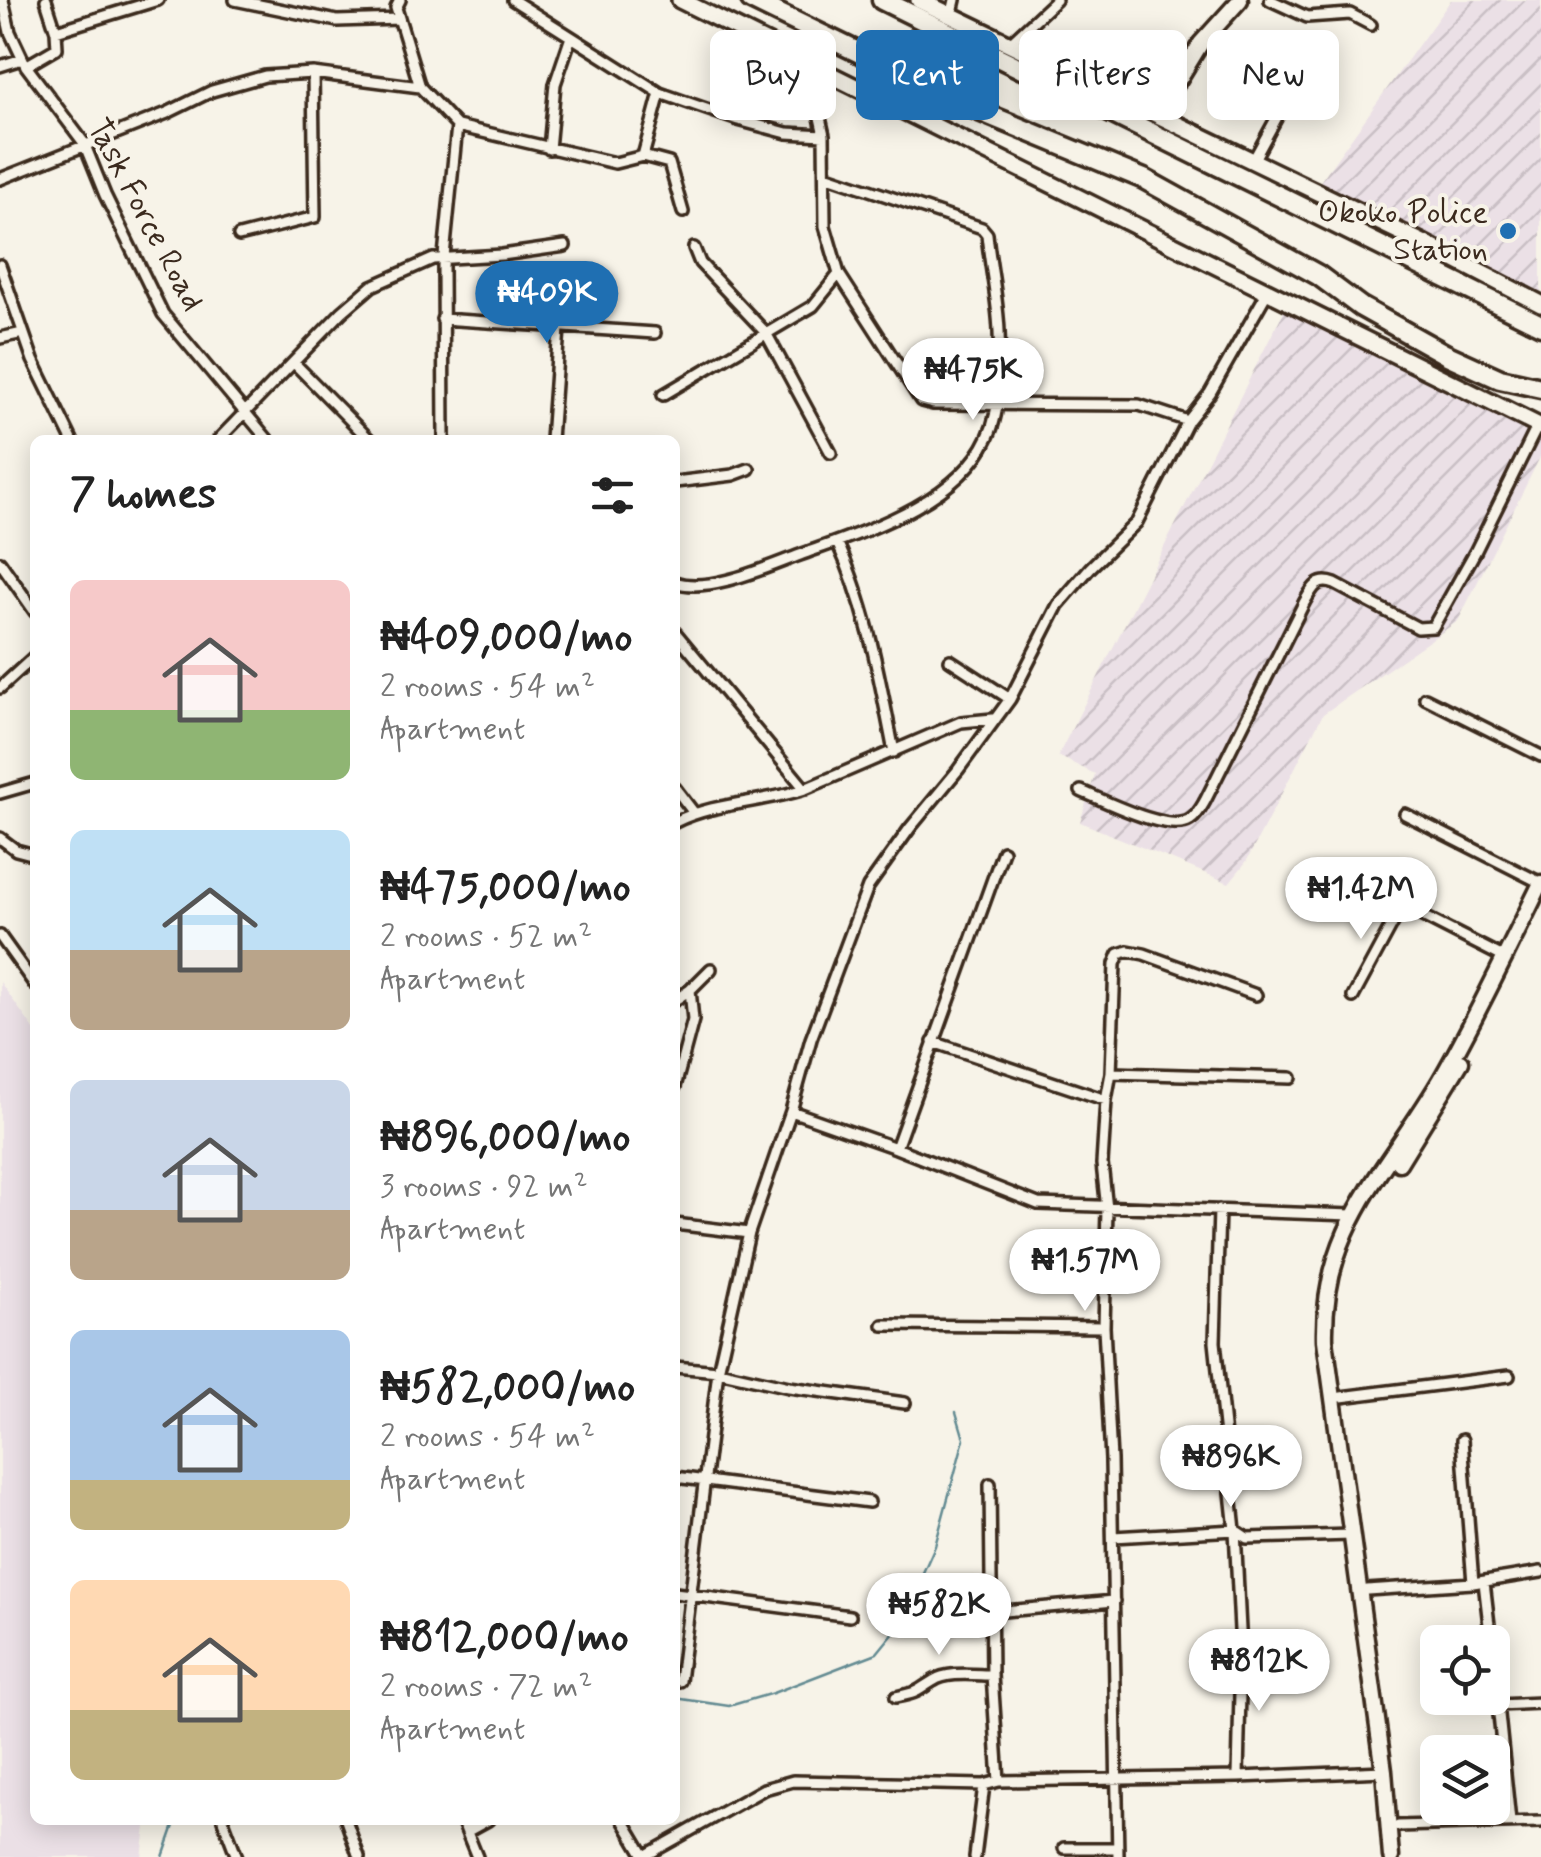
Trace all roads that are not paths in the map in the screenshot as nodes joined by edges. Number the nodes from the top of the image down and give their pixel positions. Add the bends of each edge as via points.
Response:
1 (46, 0) edge
2 (158, 0) edge
3 (235, 0) edge
4 (400, 0) edge
5 (513, 0) edge
6 (680, 0) edge
7 (750, 0) edge
8 (882, 0) edge
9 (919, 0) edge
10 (955, 0) edge
11 (1056, 0) edge
12 (1240, 0) edge
13 (1270, 0) edge
14 (2, 3) edge
15 (951, 17) junction
16 (398, 19) junction
17 (1371, 25) dead end
18 (742, 30) edge
19 (56, 31) junction
20 (572, 37) junction
21 (1010, 42) junction
22 (1019, 46) edge
23 (24, 62) junction
24 (0, 66) edge
25 (1187, 67) edge
26 (313, 73) junction
27 (836, 76) edge
28 (420, 87) junction
29 (660, 93) junction
30 (821, 120) edge
31 (1276, 120) edge
32 (1171, 121) edge
33 (457, 126) junction
34 (824, 135) junction
35 (84, 143) junction
36 (549, 149) junction
37 (643, 156) junction
38 (1253, 161) junction
39 (825, 175) junction
40 (0, 179) edge
41 (683, 212) dead end
42 (239, 236) dead end
43 (565, 246) dead end
44 (694, 248) dead end
45 (445, 257) junction
46 (0, 265) edge
47 (839, 274) junction
48 (1268, 291) junction
49 (1541, 304) edge
50 (442, 318) junction
51 (1541, 325) edge
52 (559, 328) junction
53 (22, 333) junction
54 (655, 333) dead end
55 (766, 333) junction
56 (0, 338) edge
57 (294, 363) junction
58 (1541, 388) edge
59 (663, 394) dead end
60 (997, 404) junction
61 (242, 412) junction
62 (1188, 422) junction
63 (1540, 426) edge
64 (70, 435) edge
65 (222, 435) edge
66 (263, 435) edge
67 (365, 435) edge
68 (444, 435) edge
69 (551, 435) edge
70 (831, 454) dead end
71 (749, 469) dead end
72 (680, 481) edge
73 (837, 542) junction
74 (0, 562) edge
75 (680, 583) edge
76 (30, 605) edge
77 (680, 638) edge
78 (950, 660) dead end
79 (30, 661) edge
80 (0, 688) edge
81 (1426, 698) dead end
82 (1010, 700) junction
83 (994, 719) junction
84 (894, 752) junction
85 (1541, 756) edge
86 (30, 784) edge
87 (805, 790) junction
88 (1081, 791) dead end
89 (0, 792) edge
90 (680, 794) edge
91 (694, 812) junction
92 (1406, 814) dead end
93 (680, 819) edge
94 (0, 838) edge
95 (1003, 852) dead end
96 (30, 854) edge
97 (1342, 875) dead end
98 (1541, 883) edge
99 (1541, 902) edge
100 (1402, 906) junction
101 (0, 936) edge
102 (1505, 958) junction
103 (711, 969) dead end
104 (30, 978) edge
105 (690, 990) junction
106 (1256, 995) dead end
107 (680, 997) edge
108 (1353, 997) dead end
109 (933, 1042) junction
110 (680, 1068) edge
111 (1111, 1073) junction
112 (1291, 1078) dead end
113 (1106, 1100) junction
114 (791, 1111) junction
115 (896, 1148) junction
116 (1106, 1209) junction
117 (1218, 1210) junction
118 (1352, 1215) junction
119 (680, 1225) edge
120 (749, 1233) junction
121 (883, 1326) dead end
122 (1104, 1328) junction
123 (680, 1367) edge
124 (718, 1371) junction
125 (1509, 1376) dead end
126 (1341, 1397) junction
127 (905, 1402) dead end
128 (1462, 1440) dead end
129 (680, 1478) edge
130 (703, 1480) junction
131 (990, 1484) dead end
132 (869, 1502) dead end
133 (1235, 1530) junction
134 (1350, 1536) junction
135 (1113, 1538) junction
136 (1541, 1572) edge
137 (1478, 1583) junction
138 (1368, 1590) junction
139 (680, 1594) edge
140 (688, 1595) junction
141 (1114, 1601) junction
142 (993, 1612) junction
143 (850, 1616) dead end
144 (1487, 1625) edge
145 (992, 1674) junction
146 (680, 1682) dead end
147 (896, 1697) dead end
148 (1541, 1703) edge
149 (1510, 1704) edge
150 (1384, 1770) junction
151 (1238, 1777) junction
152 (1116, 1778) junction
153 (999, 1781) junction
154 (984, 1785) junction
155 (1510, 1822) edge
156 (1541, 1822) edge
157 (225, 1825) edge
158 (348, 1825) edge
159 (465, 1825) edge
160 (479, 1825) edge
161 (627, 1825) edge
162 (1426, 1825) edge
163 (1398, 1826) junction
164 (468, 1831) junction
165 (1064, 1848) dead end
166 (1118, 1852) edge
167 (237, 1857) edge
168 (359, 1857) edge
169 (477, 1857) edge
170 (644, 1857) edge
171 (975, 1857) edge
172 (1392, 1857) edge
173 (1400, 1857) edge

1 - 19 street
2 - 19 street
3 - 16 street via 337,21
4 - 16 street
5 - 20 street
6 - 18 main road
7 - 58 highway via 978,111 1144,179 1445,354 1500,380
8 - 51 highway
9 - 15 main road
10 - 15 street
11 - 21 street
12 - 25 street
13 - 17 street via 1307,18 1350,14
14 - 23 street, Task Force Road
15 - 21 main road
16 - 28 street
19 - 23 street via 58,48
20 - 29 street
20 - 36 street via 555,84
21 - 22 main road
23 - 24 street
23 - 35 street, Task Force Road
26 - 28 street
26 - 35 street via 265,76 212,91
26 - 42 street via 315,217
27 - 48 main road
28 - 33 street
29 - 34 street via 770,129
29 - 37 street
30 - 34 street
31 - 38 street
32 - 38 main road
33 - 36 street
33 - 45 street
34 - 39 street
35 - 40 street
35 - 61 street, Task Force Road via 163,314
36 - 37 street via 615,162
37 - 41 street via 668,163
38 - 49 main road
39 - 47 street via 825,226
39 - 60 street via 987,234 999,330
43 - 45 street
44 - 55 street via 700,263
45 - 50 street
45 - 57 street via 372,286
46 - 53 street
47 - 55 street via 813,306
47 - 60 street via 921,401
48 - 62 street
48 - 63 main road
50 - 52 street
50 - 68 street
52 - 54 street
52 - 69 street
53 - 56 street
53 - 64 street
55 - 59 street
55 - 70 street
57 - 61 street
57 - 67 street
60 - 62 street via 1139,405
60 - 73 street via 990,434 955,484
61 - 65 street
61 - 66 street, Task Force Road
62 - 82 street via 1137,522 1058,605
63 - 88 street via 1433,627 1418,628 1335,584 1318,582 1189,821 1162,821
71 - 72 street
73 - 75 street via 719,581
73 - 84 street via 873,647
74 - 76 street
77 - 87 street
78 - 82 street
79 - 80 street
81 - 85 street
82 - 83 street
83 - 84 street via 961,722
83 - 114 street via 868,888
84 - 87 street
86 - 89 street
87 - 91 street
90 - 91 street
91 - 93 street
92 - 98 street
94 - 96 street
95 - 109 street
97 - 100 street
98 - 102 street
99 - 126 street via 1451,1081 1343,1255 1331,1321
100 - 102 street
100 - 108 street
101 - 104 street
102 - 118 street via 1443,1076
103 - 105 street
105 - 107 street
105 - 110 street via 693,1020
106 - 111 street via 1144,954 1119,954
109 - 113 street
109 - 115 street
111 - 112 street
111 - 113 street
113 - 116 street
114 - 115 street
114 - 120 street
115 - 116 street via 1038,1204
116 - 117 street
116 - 122 street
117 - 118 street
117 - 133 street via 1214,1342
118 - 134 street via 1335,1252 1324,1322
119 - 120 street
120 - 124 street
121 - 122 street
122 - 135 street
123 - 124 street
124 - 127 street
124 - 130 street
125 - 126 street
126 - 138 street
128 - 137 street
129 - 130 street
130 - 132 street
130 - 140 street
131 - 142 street
133 - 134 street via 1247,1538
133 - 135 street
133 - 151 street via 1242,1650
134 - 150 street
135 - 141 street
136 - 137 street
137 - 138 street
137 - 144 street
138 - 163 street
139 - 140 street
140 - 143 street
140 - 146 street
141 - 142 street
141 - 152 street
142 - 145 street
145 - 147 street via 944,1677
145 - 153 street
148 - 149 street
150 - 151 street
150 - 172 street
151 - 152 street
152 - 153 street
152 - 166 street
153 - 154 street
154 - 170 street via 793,1781 764,1788
154 - 171 street
155 - 156 street
157 - 167 street
158 - 168 street
159 - 164 street
160 - 164 street
161 - 170 street
162 - 163 street
163 - 173 street
164 - 169 street
165 - 166 street

